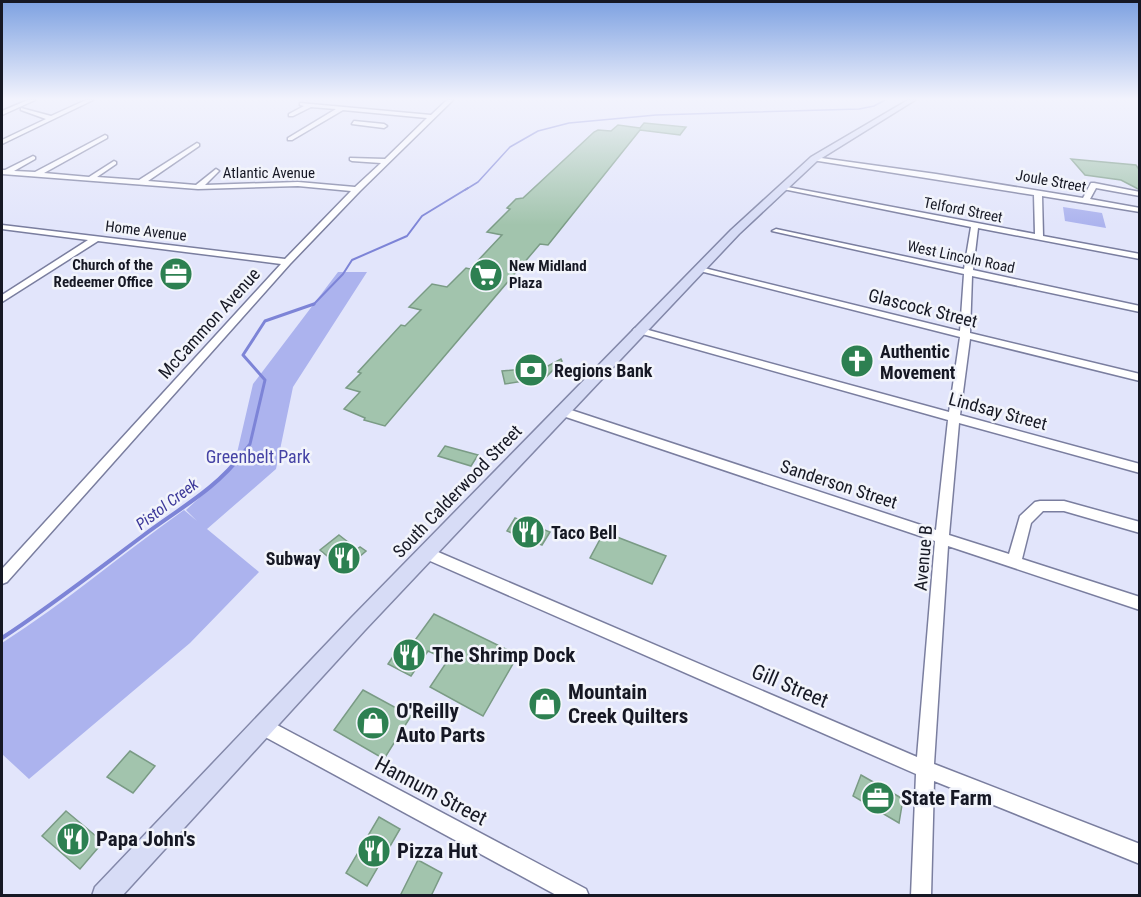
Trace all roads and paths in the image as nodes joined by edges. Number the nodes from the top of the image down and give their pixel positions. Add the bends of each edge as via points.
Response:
1 (96, 142) edge
2 (405, 142) edge
3 (842, 142) edge
4 (189, 144) dead end
5 (361, 151) dead end
6 (33, 158) dead end
7 (352, 159) junction
8 (814, 159) junction
9 (385, 161) junction
10 (102, 162) dead end
11 (344, 167) dead end
12 (205, 170) dead end
13 (4, 172) edge
14 (270, 174) dead end
15 (36, 175) junction
16 (88, 180) junction
17 (140, 183) junction
18 (263, 185) junction
19 (198, 187) junction
20 (782, 188) junction
21 (357, 189) junction
22 (1038, 192) junction
23 (1140, 194) edge
24 (1085, 201) junction
25 (1140, 210) edge
26 (975, 225) junction
27 (2, 227) edge
28 (776, 231) dead end
29 (97, 238) junction
30 (1039, 238) junction
31 (1140, 257) edge
32 (287, 262) junction
33 (700, 270) junction
34 (968, 272) junction
35 (2, 299) edge
36 (1140, 309) edge
37 (638, 330) junction
38 (965, 336) junction
39 (1140, 378) edge
40 (561, 411) junction
41 (954, 418) junction
42 (1140, 469) edge
43 (1140, 528) edge
44 (942, 537) junction
45 (426, 554) junction
46 (1014, 562) junction
47 (2, 578) edge
48 (1140, 604) edge
49 (262, 726) junction
50 (925, 769) junction
51 (1140, 854) edge
52 (104, 896) edge
53 (579, 896) edge
54 (921, 896) edge

1 - 15 street
2 - 9 street, McCammon Avenue
3 - 8 main road, South Calderwood Street
4 - 17 street via 202,145
5 - 7 street
6 - 13 street
7 - 9 street
7 - 11 street
8 - 20 main road, South Calderwood Street
8 - 22 street, Joule Street
9 - 21 street, McCammon Avenue
10 - 16 street via 117,164
12 - 19 street via 219,171
13 - 15 street, Atlantic Avenue
14 - 18 street
15 - 16 street, Atlantic Avenue
16 - 17 street, Atlantic Avenue
17 - 19 street, Atlantic Avenue
18 - 19 street, Atlantic Avenue
18 - 21 street, Atlantic Avenue
20 - 26 street, Telford Street
20 - 33 main road, South Calderwood Street
21 - 32 street, McCammon Avenue
22 - 24 street, Joule Street
22 - 30 street
23 - 24 street via 1094,185
24 - 25 street, Joule Street
26 - 30 street, Telford Street
26 - 34 street, Avenue B
27 - 29 street, Home Avenue
28 - 34 street, West Lincoln Road
29 - 32 street, Home Avenue
29 - 35 street
30 - 31 street, Telford Street
32 - 47 street, McCammon Avenue
33 - 37 main road, South Calderwood Street
33 - 38 street, Glascock Street
34 - 36 street, West Lincoln Road
34 - 38 street, Avenue B
37 - 40 main road, South Calderwood Street
37 - 41 street, Lindsay Street
38 - 39 street, Glascock Street
38 - 41 street, Avenue B
40 - 44 street, Sanderson Street
40 - 45 main road, South Calderwood Street
41 - 42 street, Lindsay Street
41 - 44 street, Avenue B
43 - 46 street via 1064,506 1040,506 1025,520
44 - 46 street, Sanderson Street
44 - 50 street, Avenue B
45 - 49 main road, South Calderwood Street
45 - 50 street, Gill Street
46 - 48 street, Sanderson Street
49 - 52 main road, South Calderwood Street
49 - 53 street, Hannum Street
50 - 51 street, Gill Street
50 - 54 street, Avenue B

